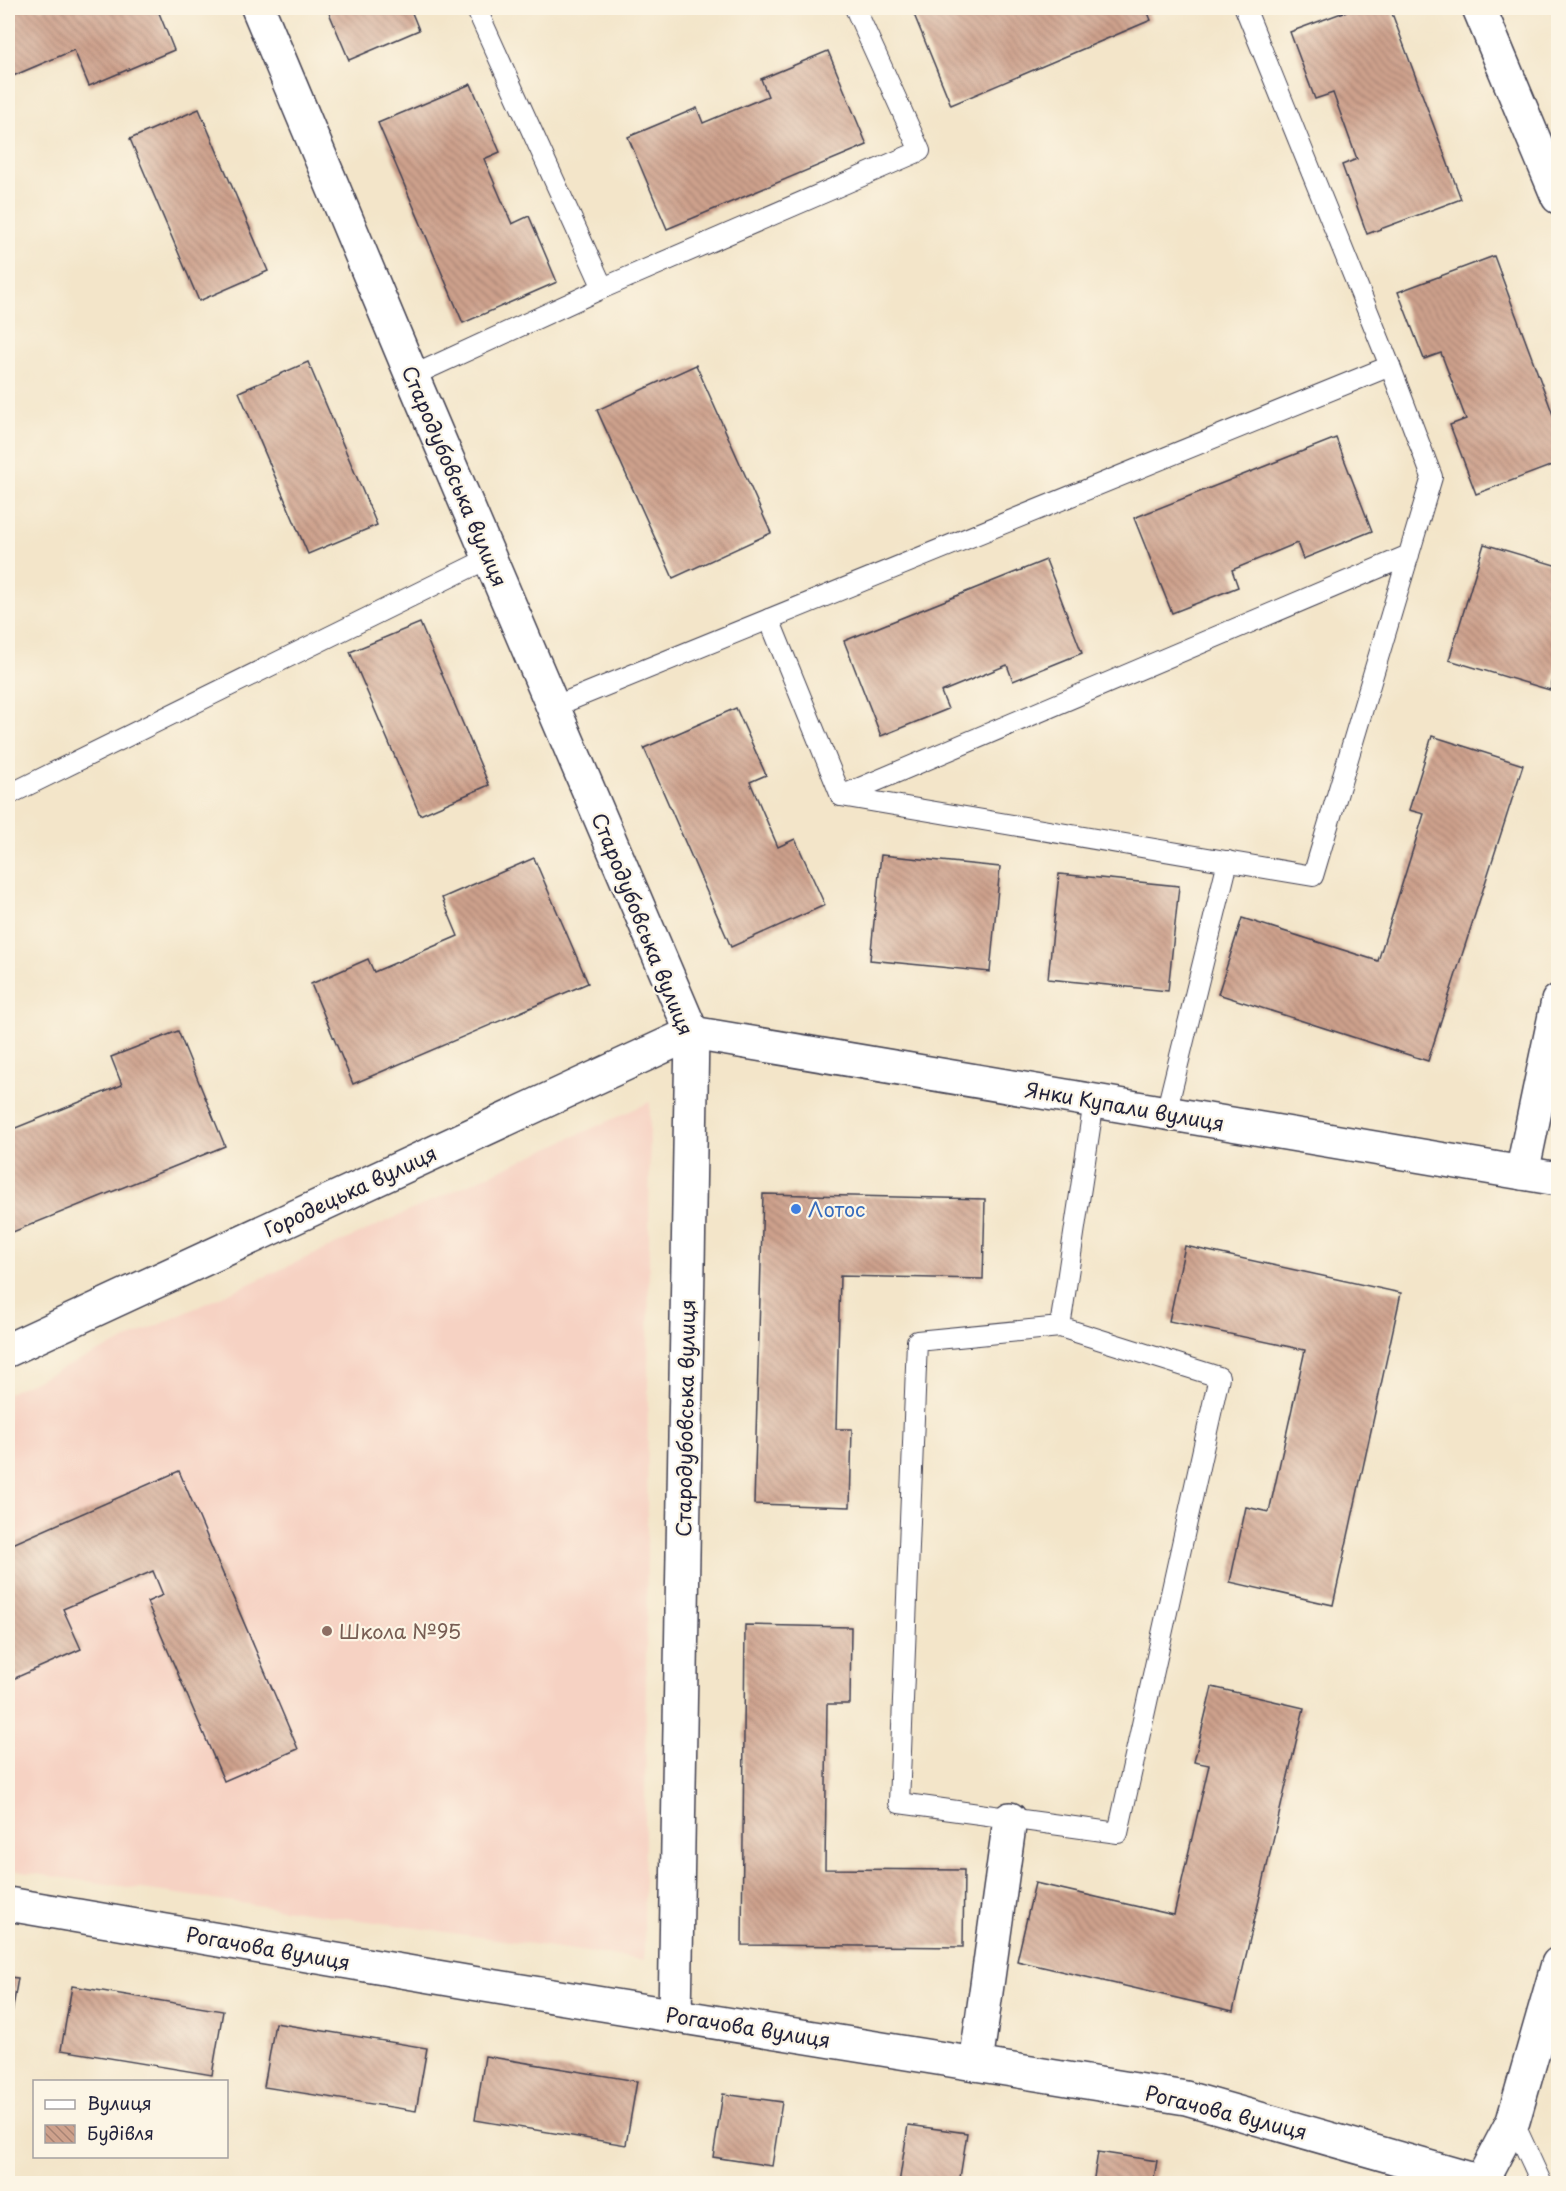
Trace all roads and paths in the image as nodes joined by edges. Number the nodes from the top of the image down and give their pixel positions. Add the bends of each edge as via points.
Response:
1 (258, 8) edge
2 (476, 8) edge
3 (855, 8) edge
4 (1245, 8) edge
5 (1479, 8) edge
6 (1558, 196) edge
7 (603, 288) junction
8 (1390, 366) junction
9 (412, 376) junction
10 (1409, 555) junction
11 (489, 558) junction
12 (769, 620) junction
13 (553, 707) junction
14 (8, 795) edge
15 (841, 796) junction
16 (1228, 861) junction
17 (1558, 1001) edge
18 (692, 1033) junction
19 (1094, 1101) junction
20 (1166, 1113) junction
21 (1522, 1173) junction
22 (1558, 1179) edge
23 (1060, 1326) junction
24 (8, 1350) edge
25 (1011, 1819) junction
26 (8, 1904) edge
27 (1558, 1964) edge
28 (675, 2016) junction
29 (976, 2064) junction
30 (1513, 2121) junction
31 (1480, 2182) edge
32 (1542, 2184) edge

1 - 9 street, Стародубовська вулиця
2 - 7 lane
3 - 7 lane via 920,151
4 - 8 lane
5 - 6 street
7 - 9 lane
8 - 10 lane via 1432,477
8 - 12 lane
9 - 11 street, Стародубовська вулиця
10 - 15 lane
10 - 16 lane via 1313,876
11 - 13 street, Стародубовська вулиця
11 - 14 lane
12 - 13 lane
12 - 15 lane
13 - 18 street, Стародубовська вулиця
15 - 16 lane
16 - 20 lane
17 - 21 street
18 - 19 street, Янки Купали вулиця
18 - 24 street, Городецька вулиця
18 - 28 street, Стародубовська вулиця
19 - 20 street, Янки Купали вулиця
19 - 23 lane
20 - 21 street, Янки Купали вулиця
21 - 22 street, Янки Купали вулиця
23 - 25 lane via 917,1341 899,1803
23 - 25 lane via 1219,1377 1118,1833
25 - 29 street
26 - 28 street, Рогачова вулиця
27 - 30 street
28 - 29 street, Рогачова вулиця
29 - 31 street, Рогачова вулиця via 1186,2098
30 - 31 street
30 - 32 lane

